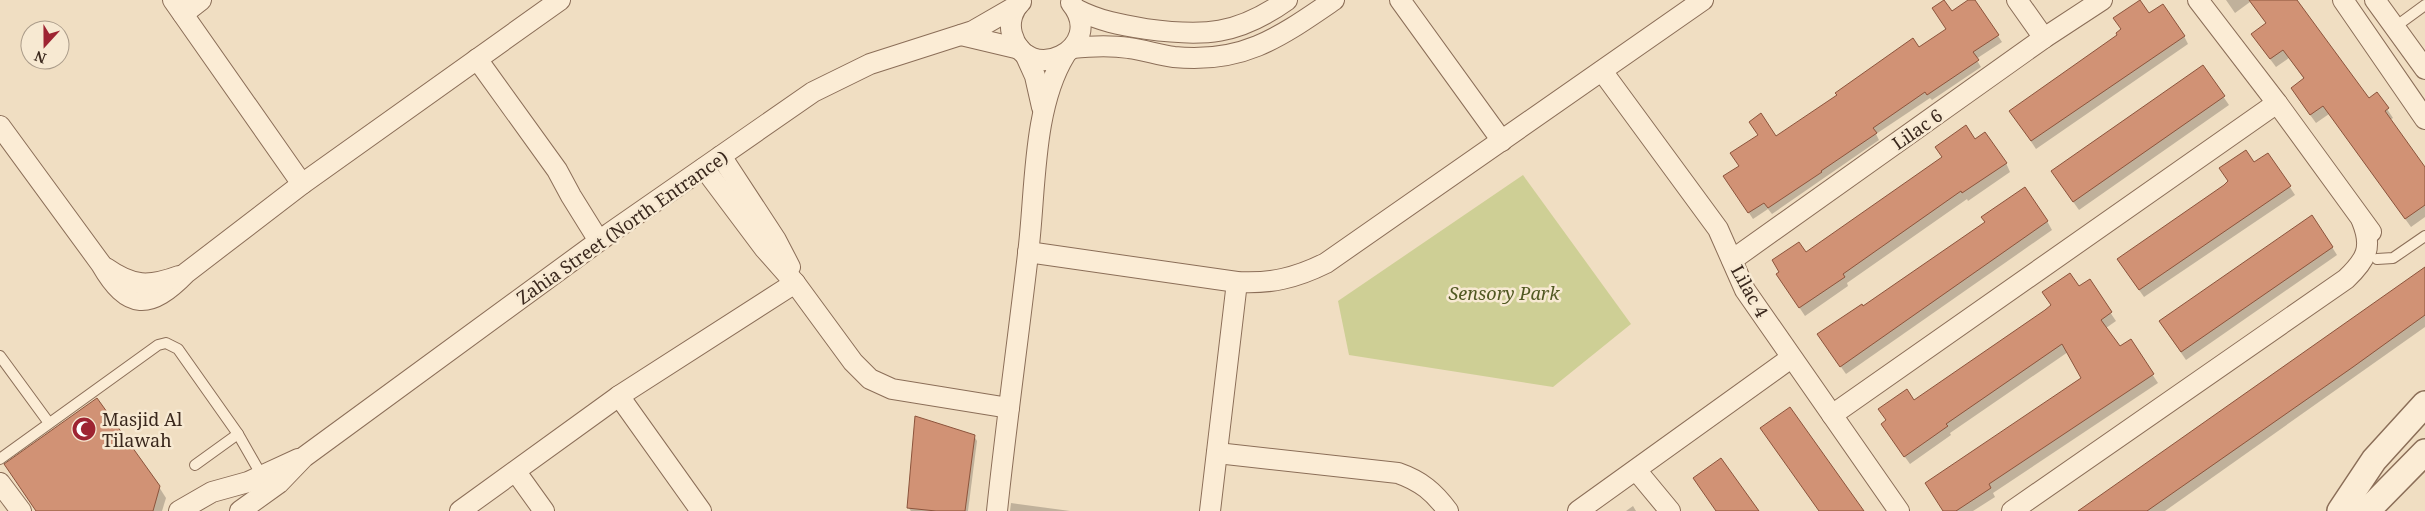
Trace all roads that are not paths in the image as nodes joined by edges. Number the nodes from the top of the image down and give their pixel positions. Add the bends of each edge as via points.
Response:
1 (201, 0) edge
2 (560, 0) edge
3 (1287, 0) edge
4 (1334, 0) edge
5 (1400, 0) edge
6 (1703, 0) edge
7 (2016, 0) edge
8 (2102, 0) edge
9 (2198, 0) edge
10 (2375, 0) edge
11 (1020, 2) edge
12 (1071, 3) edge
13 (2345, 3) edge
14 (2425, 5) edge
15 (178, 7) edge
16 (2392, 22) junction
17 (961, 36) junction
18 (2044, 38) junction
19 (1022, 52) junction
20 (1069, 52) junction
21 (477, 59) junction
22 (2425, 69) edge
23 (1602, 71) junction
24 (2277, 103) junction
25 (1042, 111) junction
26 (2425, 119) edge
27 (0, 126) edge
28 (1502, 141) junction
29 (721, 156) junction
30 (704, 168) junction
31 (302, 184) junction
32 (2362, 221) junction
33 (2425, 236) edge
34 (604, 237) junction
35 (1028, 252) junction
36 (2377, 259) junction
37 (1732, 260) junction
38 (2346, 279) junction
39 (1237, 282) junction
40 (795, 283) junction
41 (0, 356) edge
42 (1791, 358) junction
43 (619, 396) junction
44 (2425, 404) edge
45 (1009, 408) junction
46 (1832, 415) junction
47 (49, 423) junction
48 (238, 434) junction
49 (2425, 452) edge
50 (1217, 453) junction
51 (304, 458) junction
52 (0, 459) edge
53 (195, 465) dead end
54 (1636, 470) junction
55 (516, 472) junction
56 (262, 476) junction
57 (0, 483) edge
58 (186, 509) edge
59 (20, 511) edge
60 (240, 511) edge
61 (460, 511) edge
62 (544, 511) edge
63 (701, 511) edge
64 (997, 511) edge
65 (1210, 511) edge
66 (1448, 511) edge
67 (1578, 511) edge
68 (1670, 511) edge
69 (1899, 511) edge
70 (2012, 511) edge
71 (2340, 511) edge
72 (2367, 511) edge

1 - 15 street
2 - 21 street
3 - 12 street via 1258,19 1202,34 1121,25 1098,19
4 - 20 street via 1285,34 1264,44 1219,57 1172,56 1110,46
5 - 28 street
6 - 23 street
7 - 18 street
8 - 18 street, Lilac 6
9 - 24 street
10 - 16 street
11 - 17 street, Zahia Street (North Entrance) via 985,26
11 - 19 street via 1011,22 1014,41
12 - 20 street via 1080,29 1078,40
13 - 16 street via 2363,15
13 - 26 street
14 - 16 lane
15 - 31 street
16 - 22 street
17 - 19 street
17 - 29 street, Zahia Street (North Entrance) via 900,53 841,77
18 - 37 street, Lilac 6
19 - 20 street via 1045,60
19 - 25 street via 1035,76
20 - 25 street via 1049,88
21 - 31 street
21 - 34 street via 557,170 570,196
23 - 28 street
23 - 37 street, Lilac 4 via 1718,230
24 - 32 street
24 - 46 street
25 - 35 street
27 - 31 street via 101,264 112,285 140,300 161,296
28 - 39 street via 1326,263 1283,280
29 - 30 street, Zahia Street (North Entrance)
29 - 40 street via 776,240
30 - 34 street, Zahia Street (North Entrance)
30 - 40 street via 764,248
32 - 36 street via 2376,239
32 - 38 street via 2368,244 2366,254
33 - 36 lane via 2393,258
34 - 51 street, Zahia Street (North Entrance)
35 - 39 street
35 - 45 street
36 - 38 street via 2364,275
37 - 42 street, Lilac 4 via 1745,290
38 - 70 street
39 - 50 street
40 - 43 street
40 - 45 street via 853,362 870,379 892,389
41 - 47 lane
42 - 46 street, Lilac 4
42 - 54 street
43 - 55 street
43 - 63 street
44 - 71 street via 2374,460
45 - 64 street
46 - 69 street, Lilac 4
47 - 48 lane via 158,345 166,343 178,349
47 - 52 lane
48 - 53 lane
48 - 56 lane
49 - 72 street
50 - 65 street
50 - 66 street via 1398,472 1424,485
51 - 56 street
51 - 60 street via 279,483
54 - 67 street
54 - 68 street
55 - 61 street
55 - 62 street
56 - 58 street via 212,492
57 - 59 street

